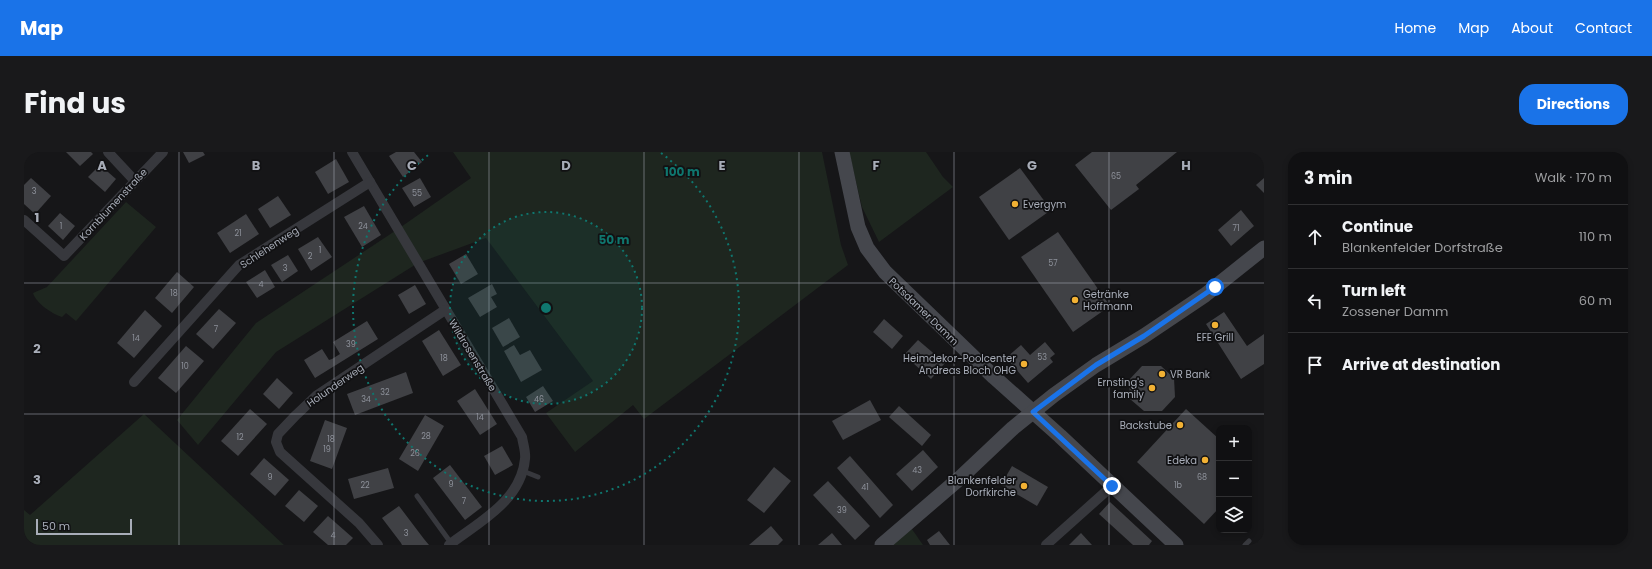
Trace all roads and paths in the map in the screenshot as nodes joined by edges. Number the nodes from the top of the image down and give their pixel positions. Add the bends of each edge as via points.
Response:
1 (108, 152) edge
2 (163, 152) edge
3 (352, 152) edge
4 (842, 152) edge
5 (136, 181) junction
6 (370, 182) junction
7 (24, 220) edge
8 (1263, 249) edge
9 (445, 310) junction
10 (134, 382) dead end
11 (1033, 412) junction
12 (522, 471) junction
13 (538, 476) dead end
14 (1112, 486) junction
15 (417, 496) dead end
16 (450, 544) edge
17 (378, 545) edge
18 (882, 545) edge
19 (1046, 545) edge
20 (1176, 545) edge

1 - 5 street
2 - 5 street, Kornblumenstraße
3 - 6 street, Wildrosenstraße
4 - 11 main road, Potsdamer Damm via 858,227 867,248 885,272
5 - 7 street, Kornblumenstraße via 64,256
6 - 9 street, Wildrosenstraße
6 - 10 street, Schlehenweg via 240,265
8 - 11 main road via 1205,295 1096,365
9 - 12 street, Wildrosenstraße via 522,438 525,458
9 - 17 street, Holunderweg via 316,396 278,434 276,442 280,452 359,523
11 - 14 main road, Potsdamer Damm
11 - 18 main road
12 - 13 lane
12 - 16 street, Wildrosenstraße via 517,487 507,500
14 - 19 street
14 - 20 main road, Potsdamer Damm
15 - 16 lane

